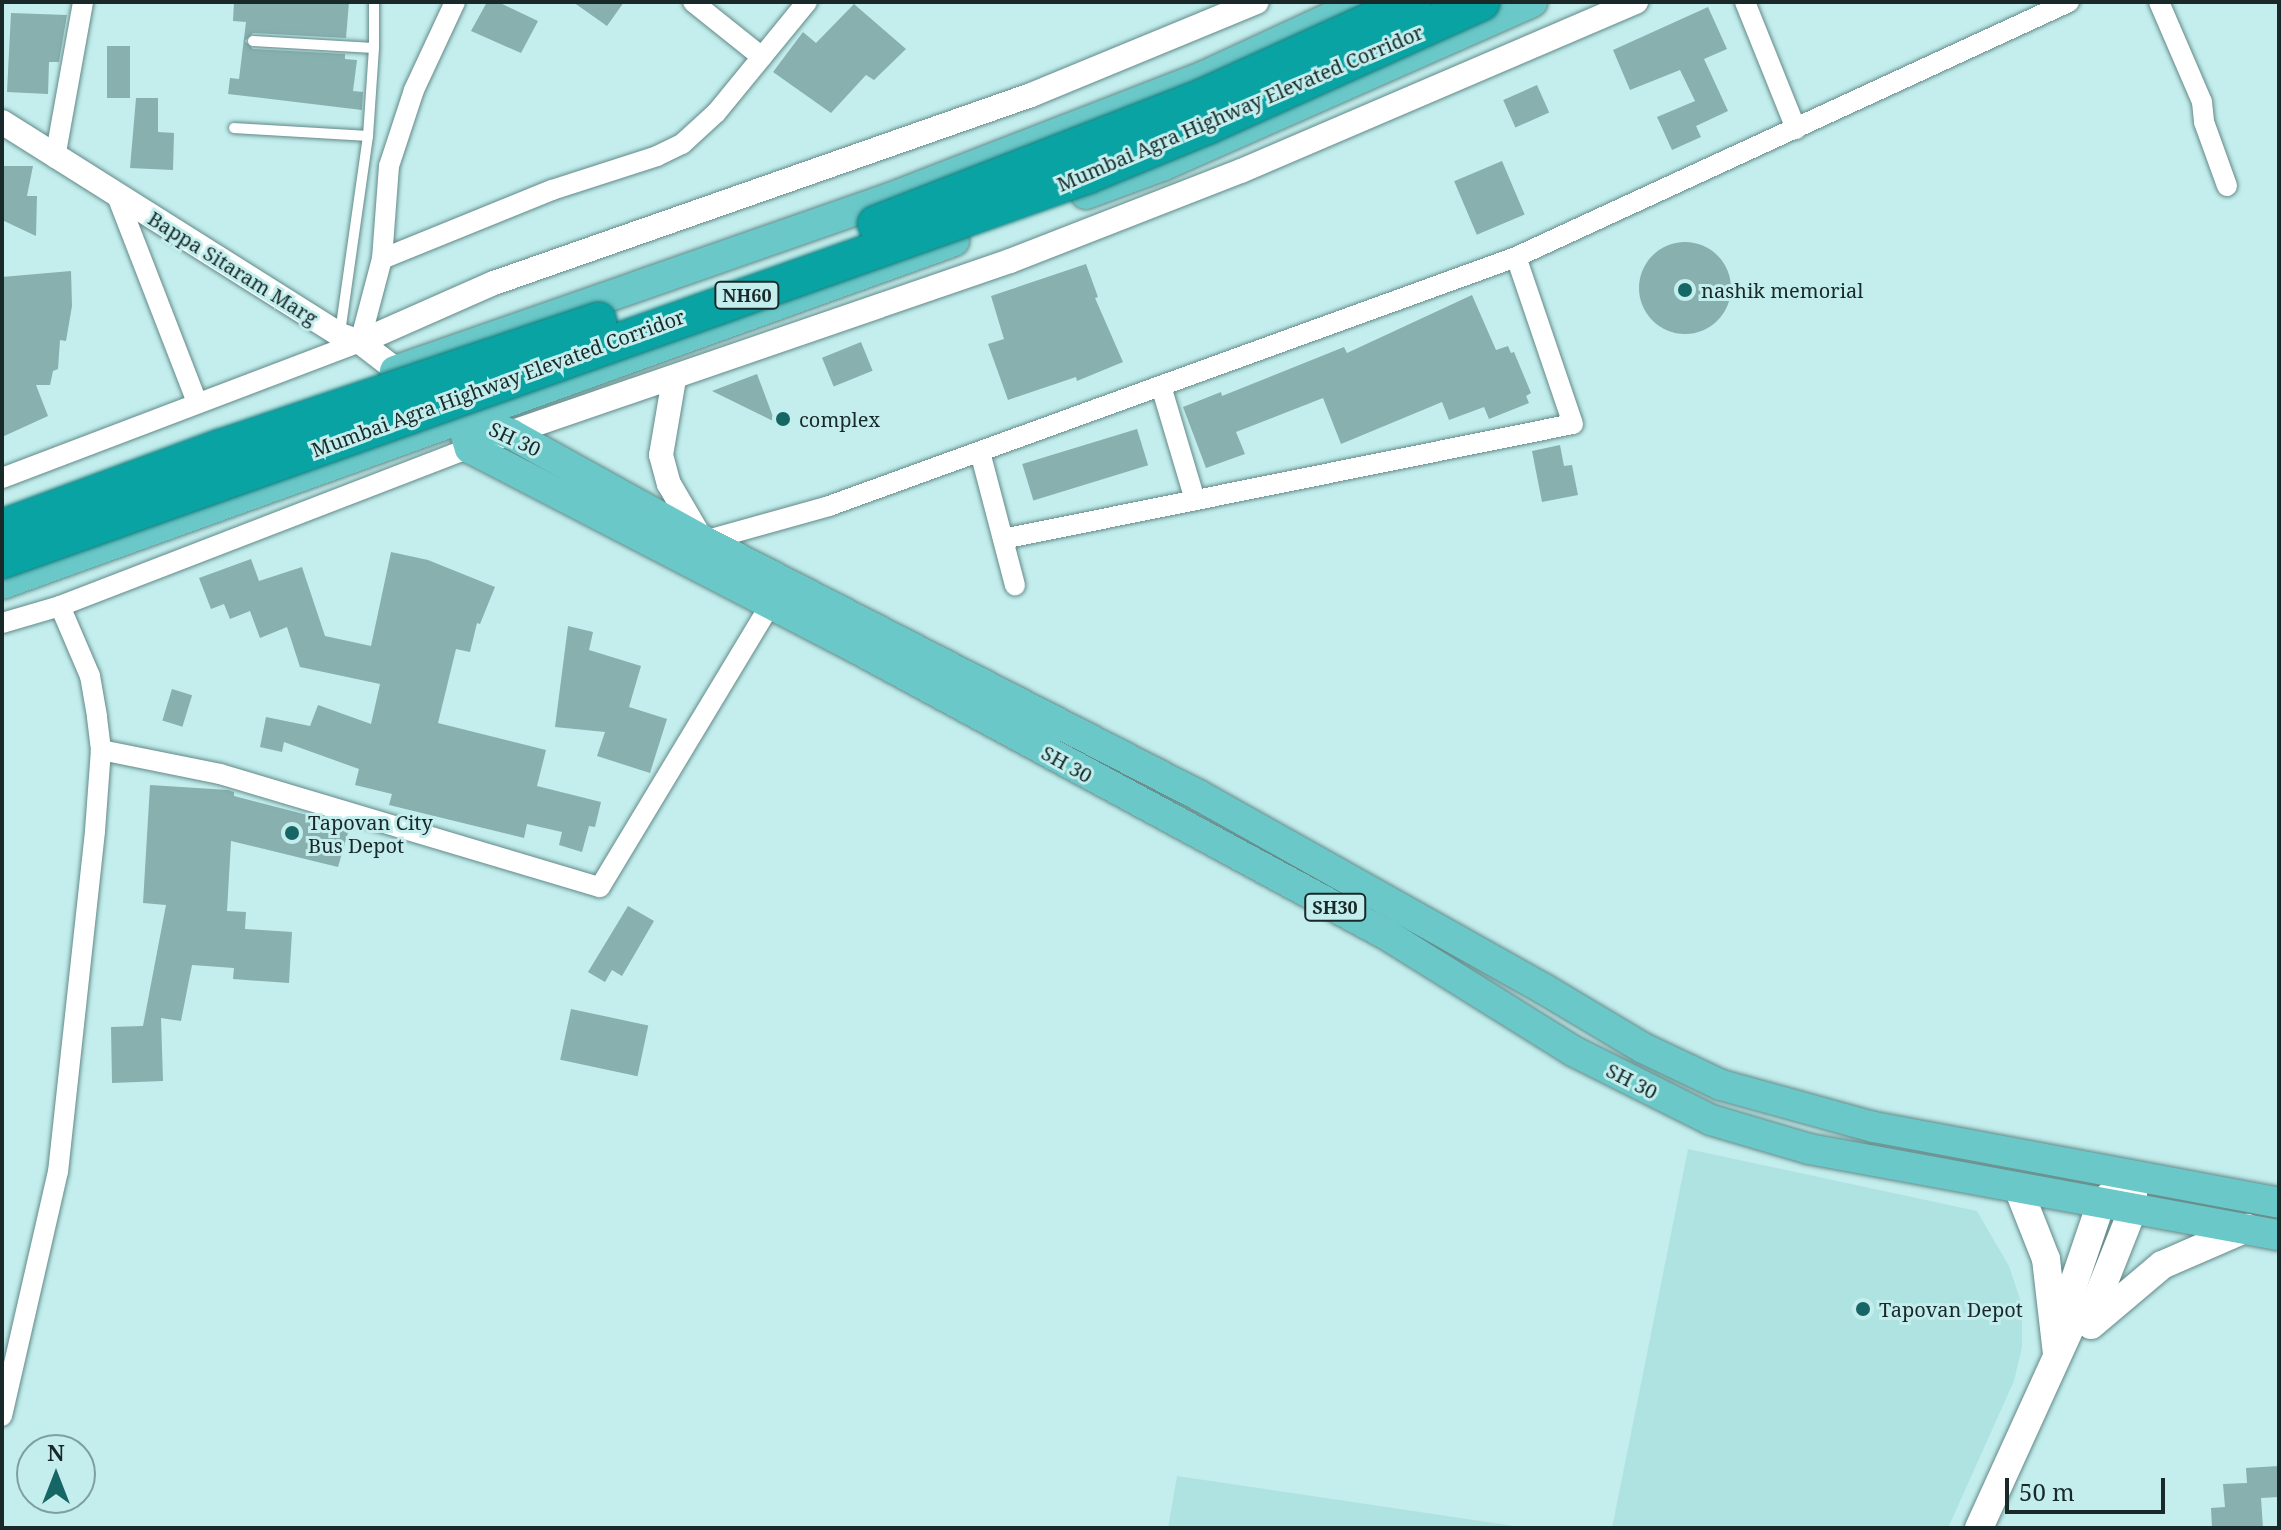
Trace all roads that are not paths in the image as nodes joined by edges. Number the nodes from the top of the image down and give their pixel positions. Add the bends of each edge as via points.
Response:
1 (83, 2) edge
2 (374, 2) edge
3 (455, 2) edge
4 (693, 2) edge
5 (807, 2) edge
6 (1257, 2) edge
7 (1364, 2) edge
8 (1413, 2) edge
9 (1481, 2) edge
10 (1532, 2) edge
11 (1636, 2) edge
12 (1745, 2) edge
13 (2069, 2) edge
14 (2159, 2) edge
15 (253, 41) dead end
16 (374, 48) junction
17 (762, 57) junction
18 (2, 122) edge
19 (234, 128) dead end
20 (1796, 129) junction
21 (368, 136) junction
22 (55, 158) junction
23 (2227, 186) dead end
24 (117, 196) junction
25 (1516, 257) junction
26 (382, 259) junction
27 (350, 338) junction
28 (396, 370) junction
29 (674, 379) junction
30 (1161, 386) junction
31 (197, 402) junction
32 (460, 416) junction
33 (511, 434) junction
34 (470, 448) junction
35 (980, 452) junction
36 (2, 478) edge
37 (1195, 500) junction
38 (2, 509) edge
39 (2, 528) edge
40 (1003, 539) junction
41 (704, 554) junction
42 (2, 560) edge
43 (2, 584) edge
44 (1015, 585) dead end
45 (771, 603) junction
46 (60, 606) junction
47 (2, 623) edge
48 (101, 750) junction
49 (1706, 1078) junction
50 (1689, 1109) junction
51 (2133, 1174) junction
52 (2018, 1188) junction
53 (2101, 1203) junction
54 (2279, 1203) edge
55 (2133, 1209) junction
56 (2247, 1228) junction
57 (2279, 1235) edge
58 (2072, 1324) junction
59 (2057, 1355) junction
60 (2, 1416) edge
61 (1979, 1528) edge

1 - 22 street
2 - 16 lane
3 - 26 street via 414,90 389,166
4 - 17 street
5 - 17 street
6 - 27 street via 1031,95
7 - 28 main road via 1202,77 890,198
8 - 39 highway, Mumbai Agra Highway Elevated Corridor / NH60, bridge via 1201,98 893,218
9 - 42 highway, Mumbai Agra Highway Elevated Corridor / NH60, bridge via 1088,175
10 - 32 main road via 1162,166
11 - 29 street via 1241,171 1010,261
12 - 20 street
13 - 20 street
14 - 23 street via 2202,102
15 - 16 lane
16 - 21 lane
17 - 26 street via 716,113 682,144
18 - 22 street, Bappa Sitaram Marg
19 - 21 lane
20 - 25 street
21 - 27 lane
22 - 24 street, Bappa Sitaram Marg
24 - 27 street, Bappa Sitaram Marg
24 - 31 street
25 - 30 street
25 - 37 street via 1573,424
26 - 27 street
27 - 28 street, Bappa Sitaram Marg
27 - 31 street
28 - 32 street, Bappa Sitaram Marg
28 - 38 main road
29 - 33 street
29 - 41 street via 661,455 669,484
30 - 35 street
30 - 37 street
31 - 36 street
32 - 33 main road, SH 30 / SH30
32 - 34 main road, SH 30
32 - 43 main road
33 - 34 street
33 - 41 main road, SH 30 / SH30
34 - 41 main road, SH 30 / SH30
34 - 46 street
35 - 40 street
35 - 41 street
37 - 40 street
40 - 44 street
41 - 45 main road, SH 30 / SH30
41 - 49 main road, SH 30 / SH30 via 1200,796 1643,1048
45 - 48 street via 600,887 220,774
45 - 50 main road, SH 30 / SH30 via 1387,935 1573,1051
46 - 47 street
46 - 48 street via 90,676
48 - 60 street via 58,1172
49 - 50 main road
49 - 51 main road, SH 30 / SH30 via 1874,1127
50 - 52 main road, SH 30 / SH30 via 1809,1149
51 - 53 main road
51 - 54 main road, SH 30 / SH30
51 - 55 main road
52 - 53 main road, SH 30 / SH30
52 - 59 main road via 2046,1259
53 - 55 main road, SH 30 / SH30
53 - 58 main road via 2069,1297
55 - 56 main road, SH 30 / SH30
55 - 58 main road via 2094,1307
56 - 57 main road, SH 30 / SH30
56 - 59 main road via 2162,1265
58 - 59 main road
59 - 61 main road

